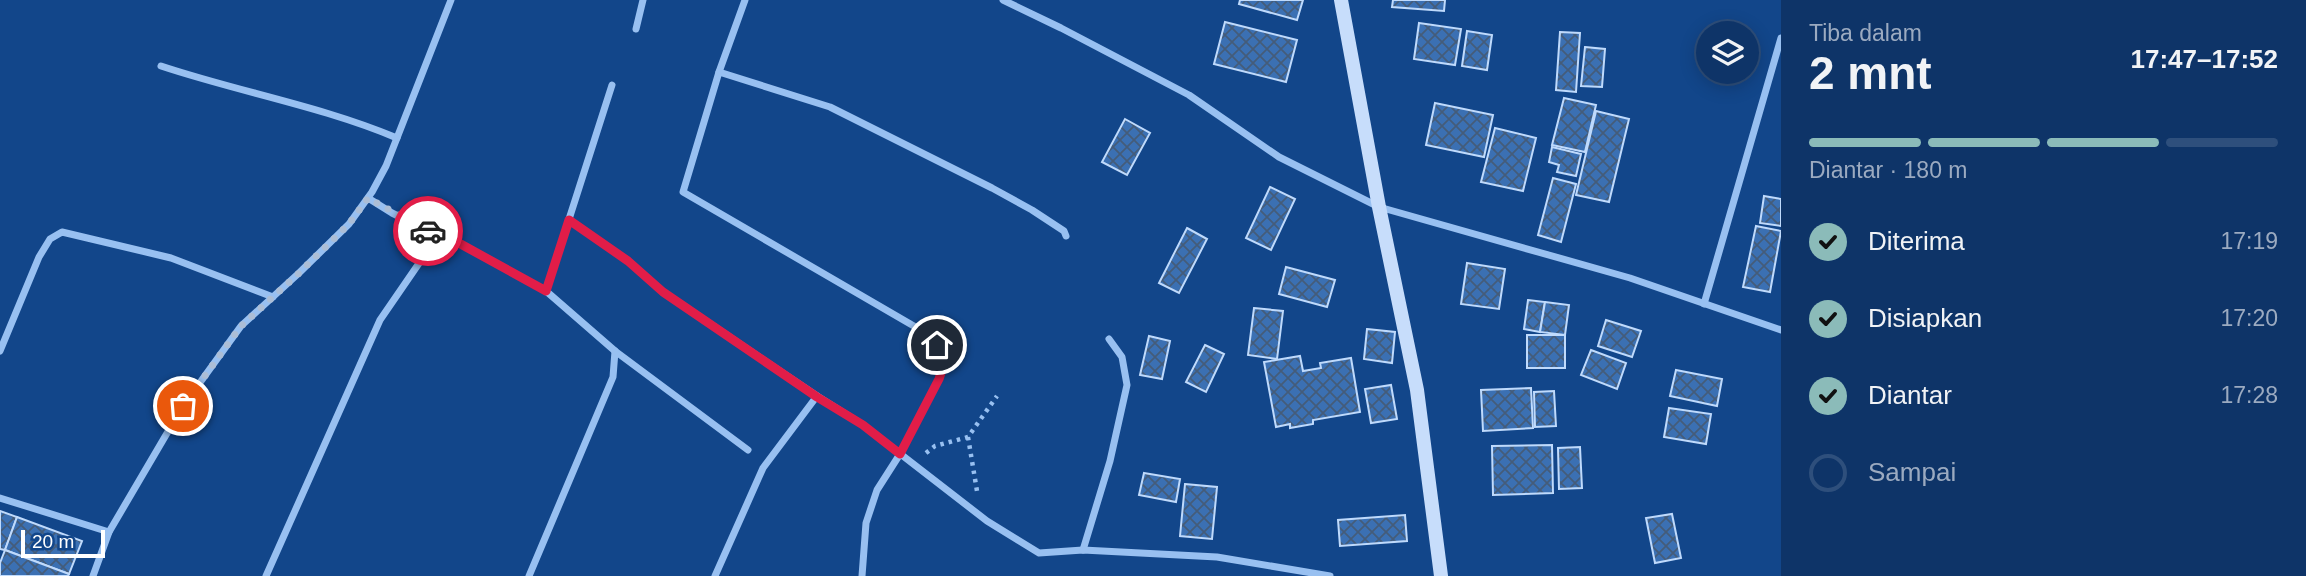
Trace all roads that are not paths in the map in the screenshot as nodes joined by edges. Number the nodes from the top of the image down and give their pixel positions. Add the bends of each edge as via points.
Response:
1 (451, 0) edge
2 (643, 0) edge
3 (745, 0) edge
4 (1003, 0) edge
5 (1341, 0) edge
6 (636, 29) dead end
7 (1781, 38) edge
8 (161, 66) dead end
9 (719, 72) junction
10 (612, 85) dead end
11 (397, 138) junction
12 (368, 198) junction
13 (1379, 207) junction
14 (569, 220) junction
15 (434, 234) junction
16 (1066, 236) dead end
17 (546, 291) junction
18 (273, 297) junction
19 (1704, 304) junction
20 (1781, 330) edge
21 (1109, 339) dead end
22 (0, 351) edge
23 (615, 351) junction
24 (817, 397) junction
25 (748, 450) dead end
26 (900, 454) junction
27 (0, 498) edge
28 (109, 532) junction
29 (1083, 550) junction
30 (93, 576) edge
31 (267, 576) edge
32 (529, 576) edge
33 (715, 576) edge
34 (862, 576) edge
35 (1330, 576) edge
36 (1441, 576) edge

1 - 11 street
2 - 6 street
3 - 9 street
4 - 13 street via 1189,95 1279,157
5 - 13 main road
7 - 19 street
8 - 11 street via 360,122
9 - 16 street via 830,107 1032,210
9 - 26 street via 683,192 931,336 944,364
10 - 14 street
11 - 12 street
12 - 15 street
12 - 18 street via 349,224
13 - 19 street via 1630,278
13 - 36 main road via 1417,390
14 - 17 street
14 - 24 street via 663,292
15 - 17 street
15 - 31 street via 380,320
17 - 23 street
18 - 22 street via 171,258 62,232 50,239 39,257
18 - 28 street via 241,326 183,406
19 - 20 street
21 - 29 street via 1122,357 1127,385
23 - 25 street
23 - 32 street via 613,377
24 - 26 street
24 - 33 street via 763,468
26 - 29 street via 981,516 1039,553
26 - 34 street via 877,490 866,523
27 - 28 street
28 - 30 street
29 - 35 street via 1217,557

